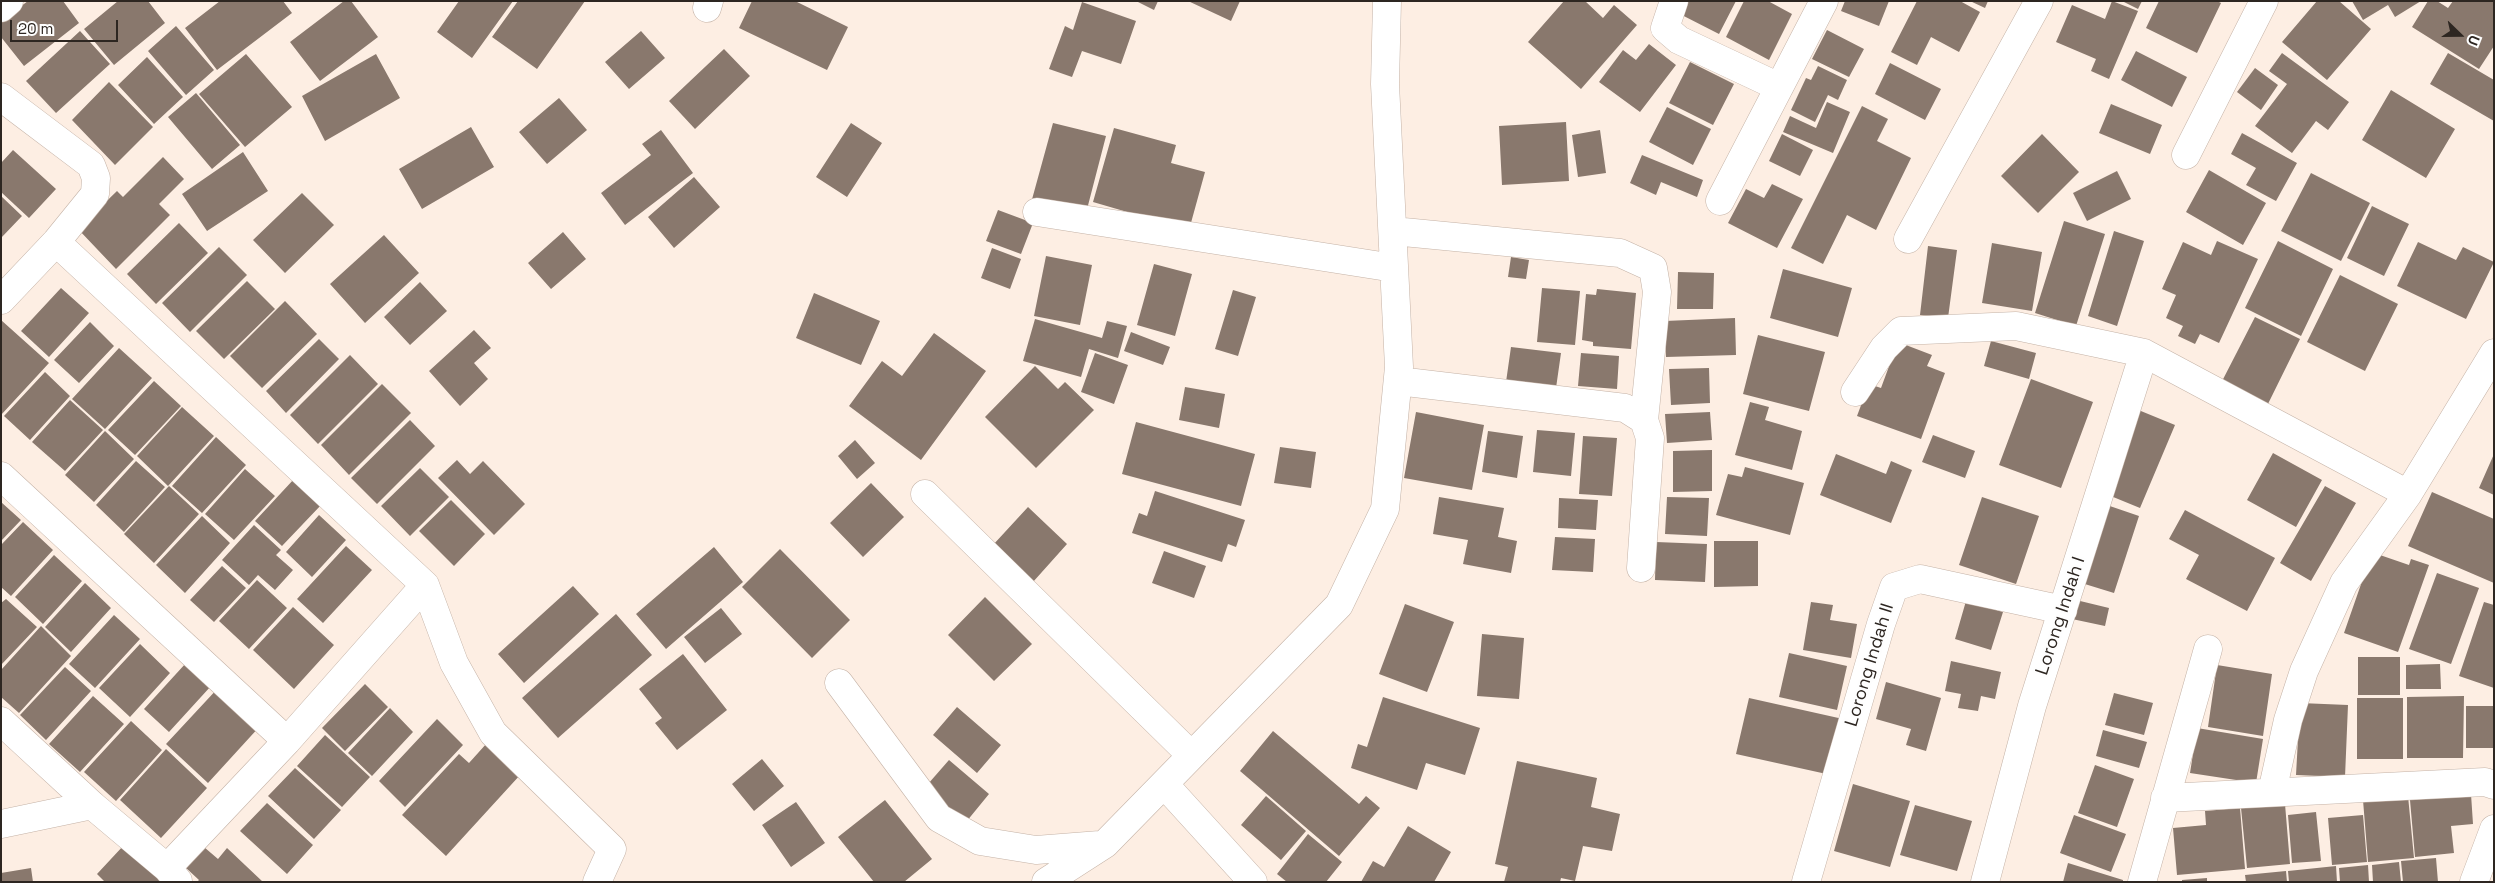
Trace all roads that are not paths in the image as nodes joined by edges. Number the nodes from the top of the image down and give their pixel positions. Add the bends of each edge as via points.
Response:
1 (9, 1) edge
2 (1387, 1) edge
3 (1674, 1) edge
4 (1824, 1) edge
5 (2039, 1) edge
6 (2261, 3) edge
7 (1, 8) edge
8 (1779, 87) junction
9 (1, 97) edge
10 (2186, 155) dead end
11 (1720, 201) dead end
12 (1037, 212) dead end
13 (1393, 231) junction
14 (1908, 239) dead end
15 (56, 242) junction
16 (1394, 268) junction
17 (1, 300) edge
18 (2144, 353) junction
19 (2494, 353) edge
20 (1398, 380) junction
21 (1855, 392) dead end
22 (1644, 420) junction
23 (1, 476) edge
24 (925, 494) dead end
25 (2408, 494) junction
26 (1641, 568) dead end
27 (425, 585) junction
28 (2063, 610) junction
29 (2208, 649) dead end
30 (839, 683) dead end
31 (1, 721) edge
32 (287, 741) junction
33 (1191, 756) junction
34 (1164, 784) junction
35 (2494, 785) edge
36 (2272, 792) junction
37 (2165, 798) junction
38 (92, 805) junction
39 (1, 824) edge
40 (2494, 829) edge
41 (1104, 844) junction
42 (173, 875) edge
43 (1050, 880) edge
44 (597, 882) edge
45 (1252, 882) edge
46 (1806, 882) edge
47 (1985, 882) edge
48 (2142, 882) edge
49 (2474, 882) edge

1 - 7 street
2 - 13 street via 1385,84
3 - 8 street via 1665,28 1679,40
4 - 8 street
5 - 14 street
6 - 10 street
8 - 11 street
9 - 15 street via 92,165 96,178 94,194
12 - 16 street
13 - 16 street
13 - 22 street via 1620,253 1653,268 1657,292
15 - 17 street
15 - 27 street
16 - 20 street
18 - 21 street via 2016,326 1901,331 1884,348
18 - 25 street
18 - 28 street, Lorong Indah I
19 - 25 street
20 - 22 street via 1626,408
20 - 33 street via 1385,509 1339,605
22 - 26 street via 1650,438
23 - 32 street
24 - 33 street
25 - 36 street via 2344,584 2324,623 2288,720
27 - 32 street
27 - 44 street via 454,663 493,732 612,849
28 - 46 street, Lorong Indah II via 1920,579 1894,587
28 - 47 street, Lorong Indah I via 2032,706
29 - 37 street
30 - 41 street via 939,818 980,841 1036,850
31 - 38 street
32 - 42 street
33 - 34 street
34 - 41 street
34 - 45 street
35 - 36 street via 2486,782
36 - 37 street
37 - 48 street
38 - 39 street
38 - 42 street
40 - 49 street
41 - 43 street

